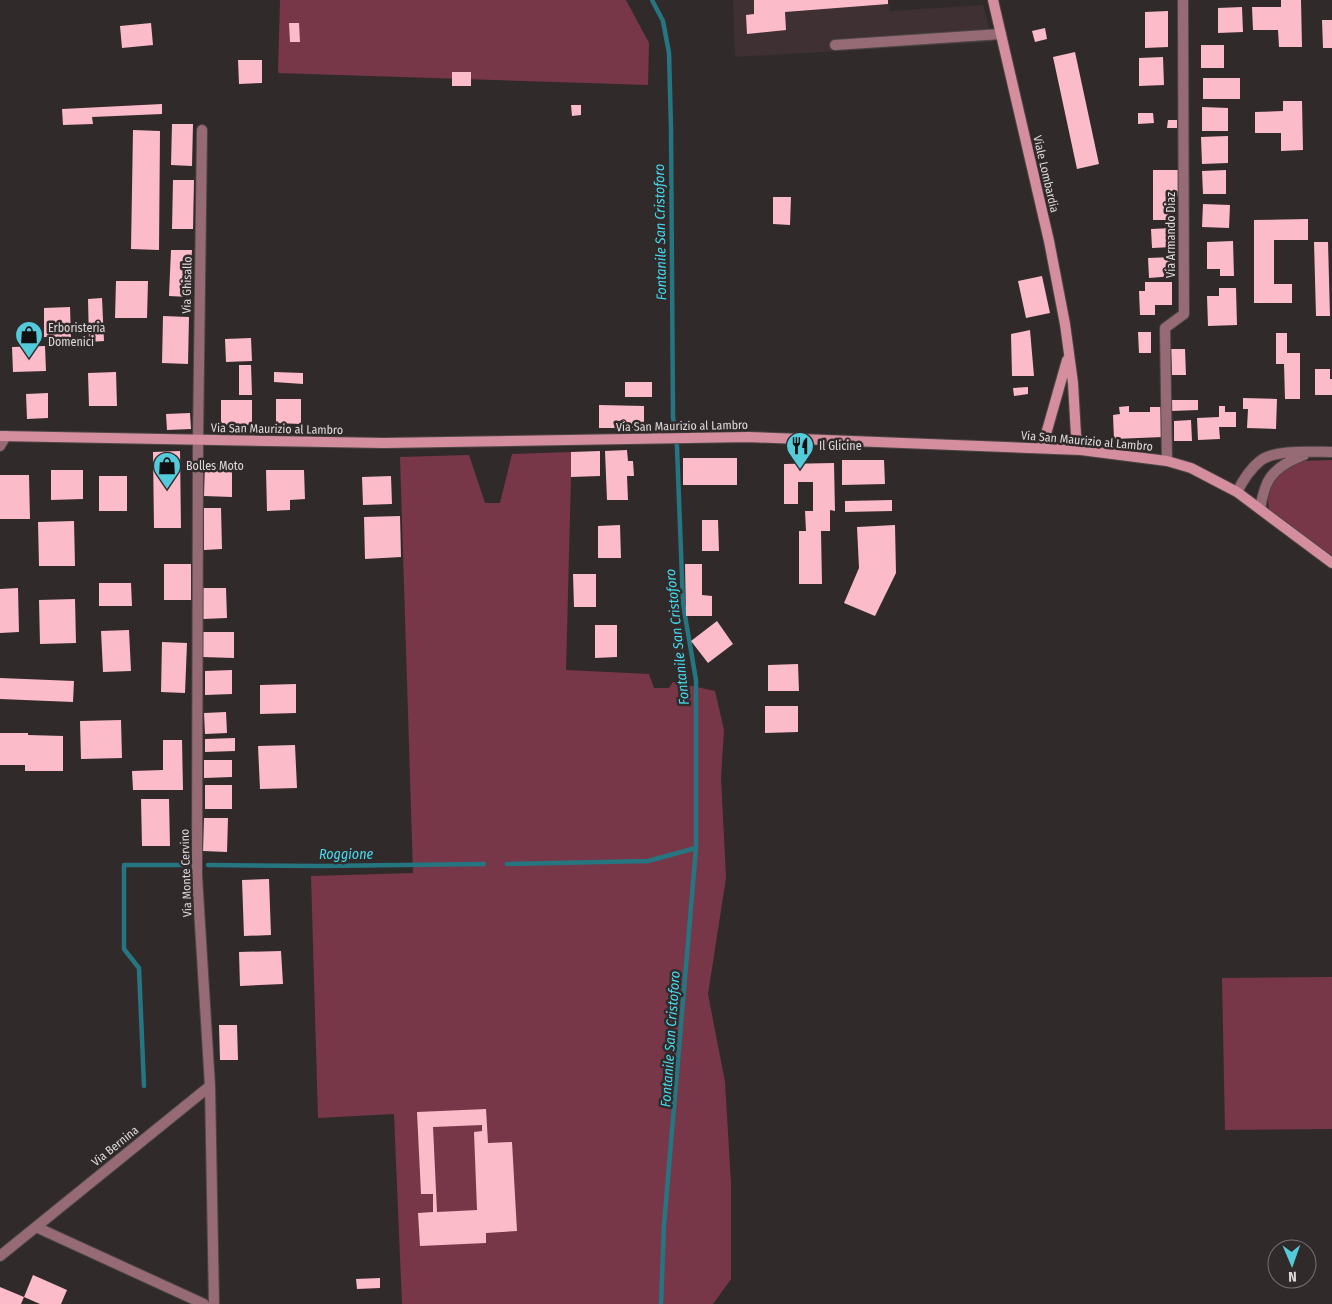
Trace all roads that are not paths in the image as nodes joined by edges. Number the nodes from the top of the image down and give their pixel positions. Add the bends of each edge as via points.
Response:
1 (993, 0) edge
2 (1183, 0) edge
3 (1001, 34) junction
4 (836, 45) dead end
5 (202, 130) dead end
6 (1069, 354) junction
7 (3, 436) edge
8 (198, 440) junction
9 (0, 446) edge
10 (1042, 448) junction
11 (1081, 450) junction
12 (1309, 452) junction
13 (1332, 452) edge
14 (1167, 461) junction
15 (1237, 492) junction
16 (1260, 509) junction
17 (1332, 563) edge
18 (210, 1086) junction
19 (36, 1227) junction
20 (0, 1256) edge
21 (204, 1304) edge
22 (214, 1304) edge

1 - 3 main road, Viale Lombardia
2 - 14 street, Via Armando Diaz via 1184,314 1165,328
3 - 4 street
3 - 6 main road, Viale Lombardia via 1049,241
5 - 8 street, Via Ghisallo
6 - 10 main road, Viale Lombardia
6 - 11 main road, Viale Lombardia via 1076,434
7 - 8 main road, Via San Maurizio al Lambro
7 - 9 street
8 - 10 main road, Via San Maurizio al Lambro via 384,443 748,437
8 - 18 street, Via Monte Cervino via 197,876
10 - 11 main road, Via San Maurizio al Lambro
11 - 14 main road, Via San Maurizio al Lambro
12 - 13 street
12 - 15 street via 1277,453 1261,460
12 - 16 street via 1286,462 1270,478
14 - 15 main road, Via San Maurizio al Lambro via 1191,468
15 - 16 main road, Via San Maurizio al Lambro
16 - 17 main road, Via San Maurizio al Lambro
18 - 19 street, Via Bernina
18 - 22 street, Via Monte Cervino
19 - 20 street, Via Bernina
19 - 21 street

